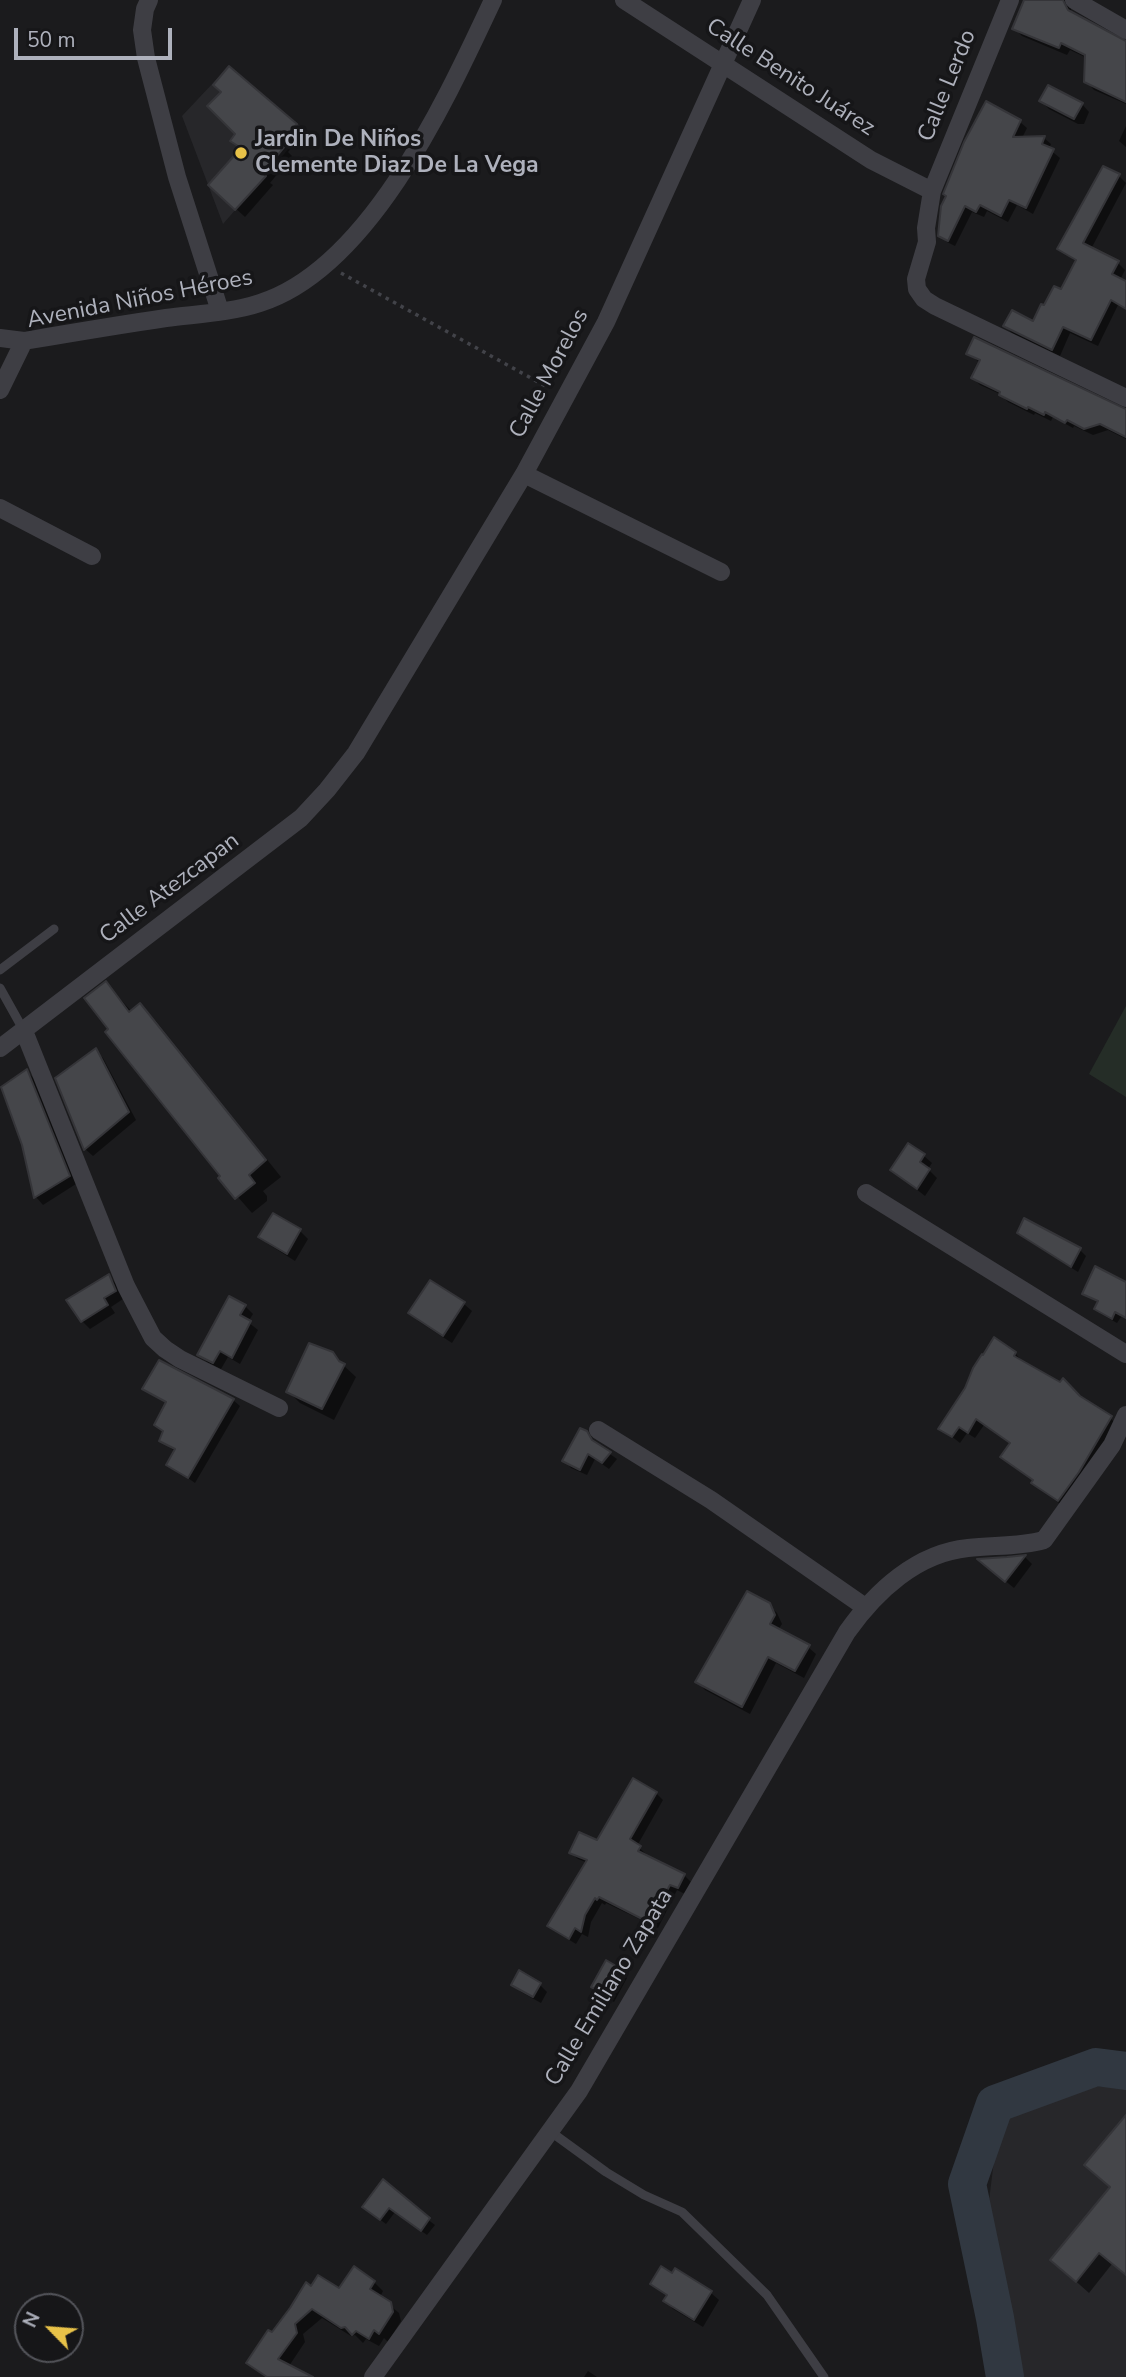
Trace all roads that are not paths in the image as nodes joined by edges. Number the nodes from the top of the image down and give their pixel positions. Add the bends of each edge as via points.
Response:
1 (149, 0) edge
2 (493, 0) edge
3 (624, 0) edge
4 (751, 0) edge
5 (1010, 0) edge
6 (1074, 0) edge
7 (1126, 30) edge
8 (724, 63) junction
9 (932, 191) junction
10 (220, 311) junction
11 (0, 338) edge
12 (24, 341) junction
13 (0, 390) edge
14 (1126, 398) edge
15 (524, 474) junction
16 (0, 508) edge
17 (92, 556) dead end
18 (721, 572) dead end
19 (356, 753) joint
20 (54, 929) dead end
21 (0, 970) edge
22 (0, 988) edge
23 (24, 1031) junction
24 (0, 1048) edge
25 (866, 1193) dead end
26 (1126, 1354) edge
27 (279, 1408) dead end
28 (1126, 1415) edge
29 (598, 1430) dead end
30 (1119, 1450) edge
31 (865, 1607) junction
32 (551, 2132) junction
33 (373, 2377) edge
34 (824, 2377) edge

1 - 10 street via 142,30 146,58 177,177
2 - 10 street, Avenida Niños Héroes via 444,104 356,235 305,281 259,304
3 - 8 street, Calle Benito Juárez
4 - 8 street, Calle Morelos
5 - 9 street, Calle Lerdo
6 - 7 street
8 - 9 street, Calle Benito Juárez via 871,160
8 - 15 street, Calle Morelos via 606,322
9 - 14 street, Calle Lerdo via 927,242 916,279 924,299
10 - 12 street, Avenida Niños Héroes
11 - 12 street
12 - 13 street, Avenida Niños Héroes
15 - 18 street
15 - 19 street, Calle Morelos
16 - 17 street
19 - 23 street, Calle Atezcapan via 301,818 264,849
20 - 21 lane
22 - 23 lane
23 - 24 street, Calle Atezcapan
23 - 27 street via 125,1286 153,1338 180,1359
25 - 26 street
28 - 30 street, Calle Emiliano Zapata
29 - 31 street via 711,1500
30 - 31 street, Calle Emiliano Zapata via 1044,1540 932,1556 900,1575
31 - 32 street, Calle Emiliano Zapata
32 - 33 street, Calle Emiliano Zapata
32 - 34 lane via 606,2172 682,2212 767,2295

